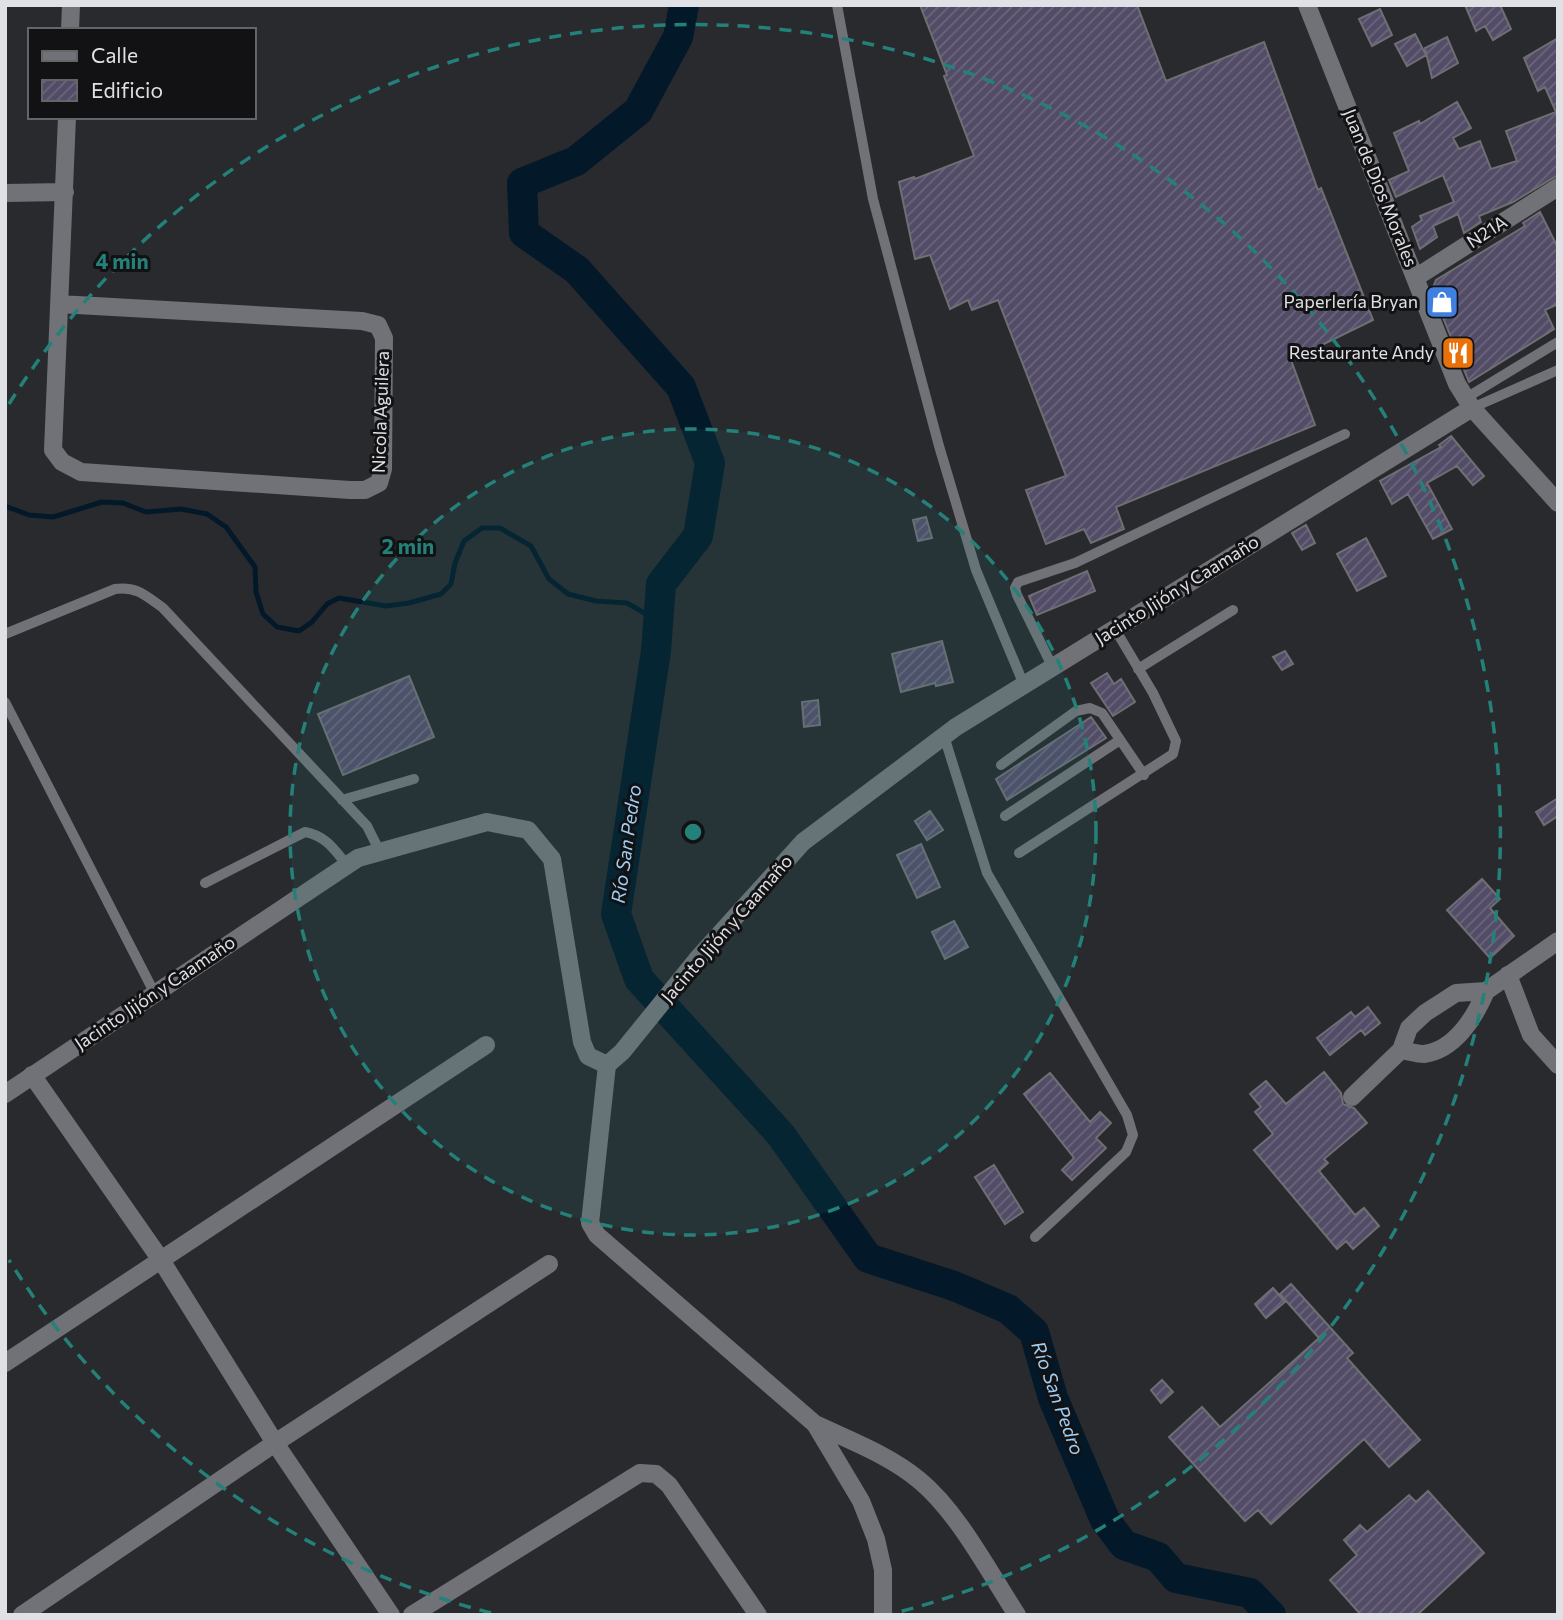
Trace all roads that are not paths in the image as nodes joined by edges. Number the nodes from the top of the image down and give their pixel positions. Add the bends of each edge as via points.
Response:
1 (71, 5) edge
2 (837, 5) edge
3 (1307, 5) edge
4 (70, 28) edge
5 (67, 119) edge
6 (1558, 187) edge
7 (65, 191) junction
8 (5, 193) edge
9 (1415, 278) junction
10 (59, 299) junction
11 (1558, 342) edge
12 (1558, 370) edge
13 (1469, 403) junction
14 (1345, 434) dead end
15 (1558, 503) edge
16 (1233, 610) dead end
17 (1115, 628) junction
18 (5, 634) edge
19 (1053, 667) junction
20 (1138, 669) junction
21 (1024, 685) junction
22 (5, 702) edge
23 (944, 736) junction
24 (1121, 740) junction
25 (1001, 765) dead end
26 (1144, 775) junction
27 (414, 779) dead end
28 (342, 800) junction
29 (1005, 816) dead end
30 (380, 852) junction
31 (1019, 853) dead end
32 (347, 865) junction
33 (205, 883) dead end
34 (1558, 941) edge
35 (1508, 975) junction
36 (1486, 991) junction
37 (155, 994) junction
38 (486, 1045) dead end
39 (1401, 1050) junction
40 (607, 1065) junction
41 (1558, 1065) edge
42 (32, 1075) junction
43 (5, 1094) edge
44 (1352, 1097) dead end
45 (1035, 1237) dead end
46 (160, 1260) junction
47 (549, 1264) dead end
48 (5, 1363) edge
49 (815, 1424) junction
50 (275, 1443) junction
51 (22, 1615) edge
52 (391, 1615) edge
53 (412, 1615) edge
54 (758, 1615) edge
55 (883, 1615) edge
56 (1017, 1615) edge

1 - 4 street
2 - 21 lane via 873,199 939,446 976,570
3 - 9 street, Juan de Dios Morales
5 - 7 street
6 - 9 street, N21A
7 - 8 street
7 - 10 street
9 - 13 street, Juan de Dios Morales
10 - 10 street, Nicola Aguilera via 53,450 62,462 81,472 365,490 379,483 383,469 384,338 378,325
11 - 13 lane
12 - 13 lane
13 - 15 street
13 - 17 street, Jacinto Jijón y Caamaño
14 - 19 lane via 1075,564 1018,582 1017,595
16 - 20 lane
17 - 19 street, Jacinto Jijón y Caamaño
17 - 20 lane
18 - 28 lane via 115,589 131,587 163,608
19 - 21 street, Jacinto Jijón y Caamaño
20 - 26 lane via 1176,741 1173,754
21 - 23 street, Jacinto Jijón y Caamaño
22 - 37 lane
23 - 40 street, Jacinto Jijón y Caamaño via 803,842
23 - 45 lane via 988,873 1127,1115 1133,1135 1126,1152
24 - 25 lane via 1102,713 1090,708 1076,711
24 - 26 lane
24 - 29 lane
26 - 31 lane
27 - 28 lane
28 - 30 lane via 367,825
30 - 32 street, Jacinto Jijón y Caamaño
30 - 40 street, Jacinto Jijón y Caamaño via 487,822 528,830 552,859 582,1042 588,1056
32 - 33 lane via 327,840 304,832
32 - 37 street, Jacinto Jijón y Caamaño
34 - 35 street
35 - 36 street
35 - 41 street via 1531,1035
36 - 39 street via 1446,998 1409,1028
36 - 39 street via 1478,1010 1444,1046 1423,1054
37 - 42 street, Jacinto Jijón y Caamaño
38 - 46 street
39 - 44 street
40 - 49 street via 590,1223 597,1235
42 - 43 street, Jacinto Jijón y Caamaño
42 - 46 street
46 - 48 street
46 - 50 street
47 - 50 street
49 - 55 street via 861,1501 876,1539 883,1570
49 - 56 street via 883,1455 920,1481 950,1512
50 - 51 street
50 - 52 street
53 - 54 street via 640,1473 656,1474 669,1485

